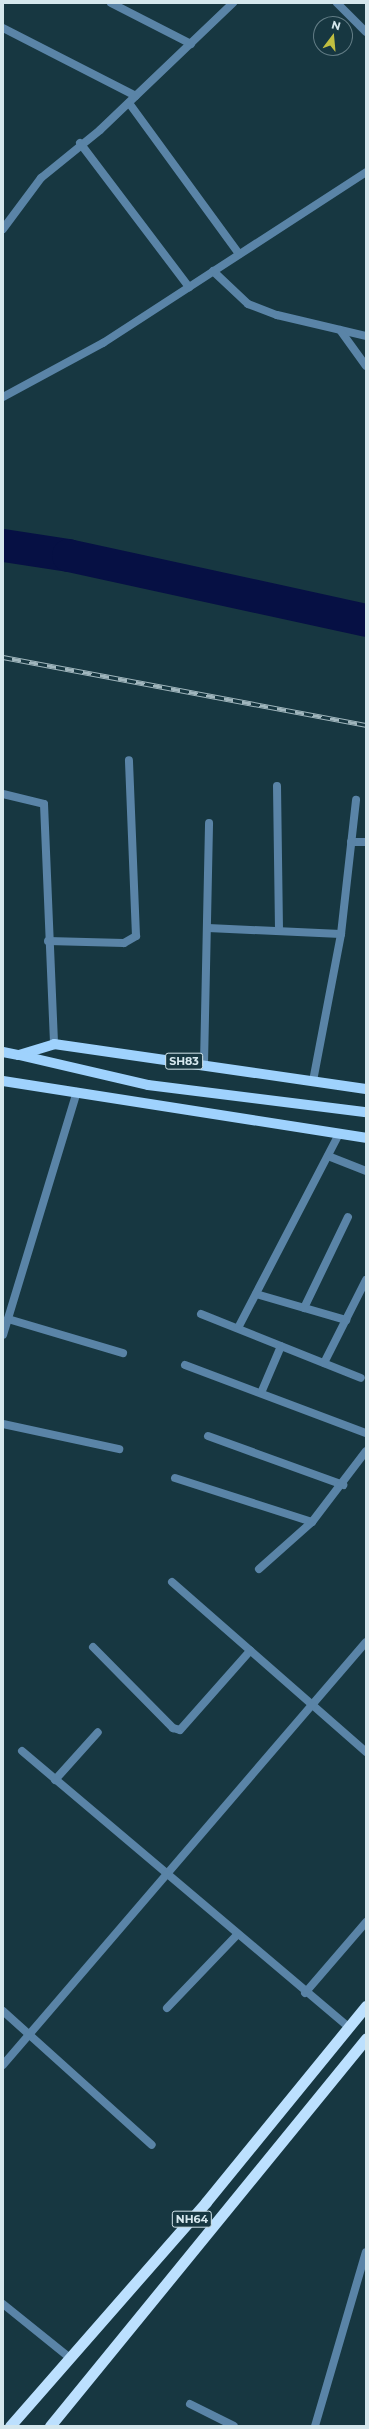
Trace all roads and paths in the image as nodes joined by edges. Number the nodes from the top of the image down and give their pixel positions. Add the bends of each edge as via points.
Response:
1 (110, 3) edge
2 (234, 3) edge
3 (337, 3) edge
4 (3, 28) edge
5 (366, 32) edge
6 (191, 44) junction
7 (136, 96) junction
8 (129, 103) junction
9 (80, 143) junction
10 (366, 172) edge
11 (3, 229) edge
12 (239, 254) junction
13 (213, 271) junction
14 (189, 287) junction
15 (340, 330) junction
16 (366, 336) edge
17 (366, 366) edge
18 (3, 397) edge
19 (129, 760) dead end
20 (277, 786) dead end
21 (3, 794) edge
22 (356, 800) dead end
23 (209, 823) dead end
24 (351, 842) junction
25 (366, 842) edge
26 (208, 928) junction
27 (279, 931) junction
28 (341, 934) junction
29 (48, 941) junction
30 (54, 1044) junction
31 (3, 1052) edge
32 (19, 1055) junction
33 (204, 1064) junction
34 (3, 1081) edge
35 (313, 1081) junction
36 (366, 1089) edge
37 (77, 1092) junction
38 (366, 1112) edge
39 (339, 1134) junction
40 (366, 1138) edge
41 (328, 1156) junction
42 (366, 1171) edge
43 (348, 1217) dead end
44 (366, 1280) edge
45 (256, 1294) junction
46 (304, 1308) junction
47 (201, 1314) dead end
48 (8, 1320) junction
49 (346, 1320) junction
50 (238, 1328) junction
51 (3, 1335) edge
52 (281, 1346) junction
53 (123, 1353) dead end
54 (324, 1363) junction
55 (186, 1365) dead end
56 (361, 1378) dead end
57 (261, 1393) junction
58 (3, 1424) edge
59 (366, 1433) edge
60 (208, 1436) dead end
61 (119, 1449) dead end
62 (366, 1451) edge
63 (175, 1478) dead end
64 (344, 1485) junction
65 (312, 1522) junction
66 (259, 1569) dead end
67 (172, 1582) dead end
68 (366, 1642) edge
69 (93, 1647) dead end
70 (250, 1651) junction
71 (311, 1706) junction
72 (98, 1732) dead end
73 (22, 1751) dead end
74 (366, 1752) edge
75 (55, 1780) junction
76 (166, 1875) junction
77 (366, 1922) edge
78 (237, 1935) junction
79 (305, 1993) junction
80 (366, 2006) edge
81 (167, 2008) dead end
82 (3, 2011) edge
83 (347, 2026) junction
84 (29, 2036) junction
85 (366, 2039) edge
86 (3, 2065) edge
87 (152, 2145) dead end
88 (366, 2252) edge
89 (3, 2304) edge
90 (69, 2357) junction
91 (190, 2404) dead end
92 (10, 2426) edge
93 (50, 2426) edge
94 (234, 2426) edge
95 (315, 2426) edge

1 - 6 street
2 - 6 street
3 - 5 street
4 - 7 street
6 - 7 street
7 - 8 street
8 - 9 street
8 - 12 street
9 - 11 street via 41,178
9 - 14 street
10 - 12 street
12 - 13 street
13 - 14 street
13 - 15 street via 248,304
14 - 18 street via 102,343
15 - 16 street
15 - 17 street
19 - 29 street via 136,936 124,944
20 - 27 street
21 - 29 street via 44,804
22 - 24 street
23 - 26 street
24 - 25 street
24 - 28 street
26 - 27 street
26 - 33 street
27 - 28 street
28 - 35 street
29 - 30 street
30 - 32 main road, SH83
30 - 33 main road, SH83
31 - 32 main road, SH83
32 - 38 main road via 148,1085
33 - 35 main road, SH83
34 - 37 main road
35 - 36 main road, SH83
37 - 39 main road
37 - 48 street
39 - 40 main road
39 - 41 street
41 - 42 street
41 - 45 street
43 - 46 street
44 - 49 street
45 - 46 street
45 - 50 street
46 - 49 street
47 - 50 street
48 - 51 street
48 - 53 street
49 - 54 street
50 - 52 street
52 - 54 street
52 - 57 street
54 - 56 street
55 - 57 street
57 - 59 street
58 - 61 street
60 - 64 street
62 - 64 street
63 - 65 street
64 - 65 street
65 - 66 street
67 - 70 street
68 - 71 street
69 - 70 street via 173,1728 180,1730
70 - 71 street
71 - 74 street
71 - 76 street
72 - 75 street
73 - 75 street
75 - 76 street
76 - 78 street
76 - 84 street
77 - 79 street
78 - 79 street
78 - 81 street
79 - 83 street
80 - 83 highway, NH64
82 - 84 street
83 - 90 highway, NH64 via 206,2202
84 - 86 street
84 - 87 street
85 - 93 highway, NH64
88 - 95 street
89 - 90 street
90 - 92 highway, NH64
91 - 94 street

